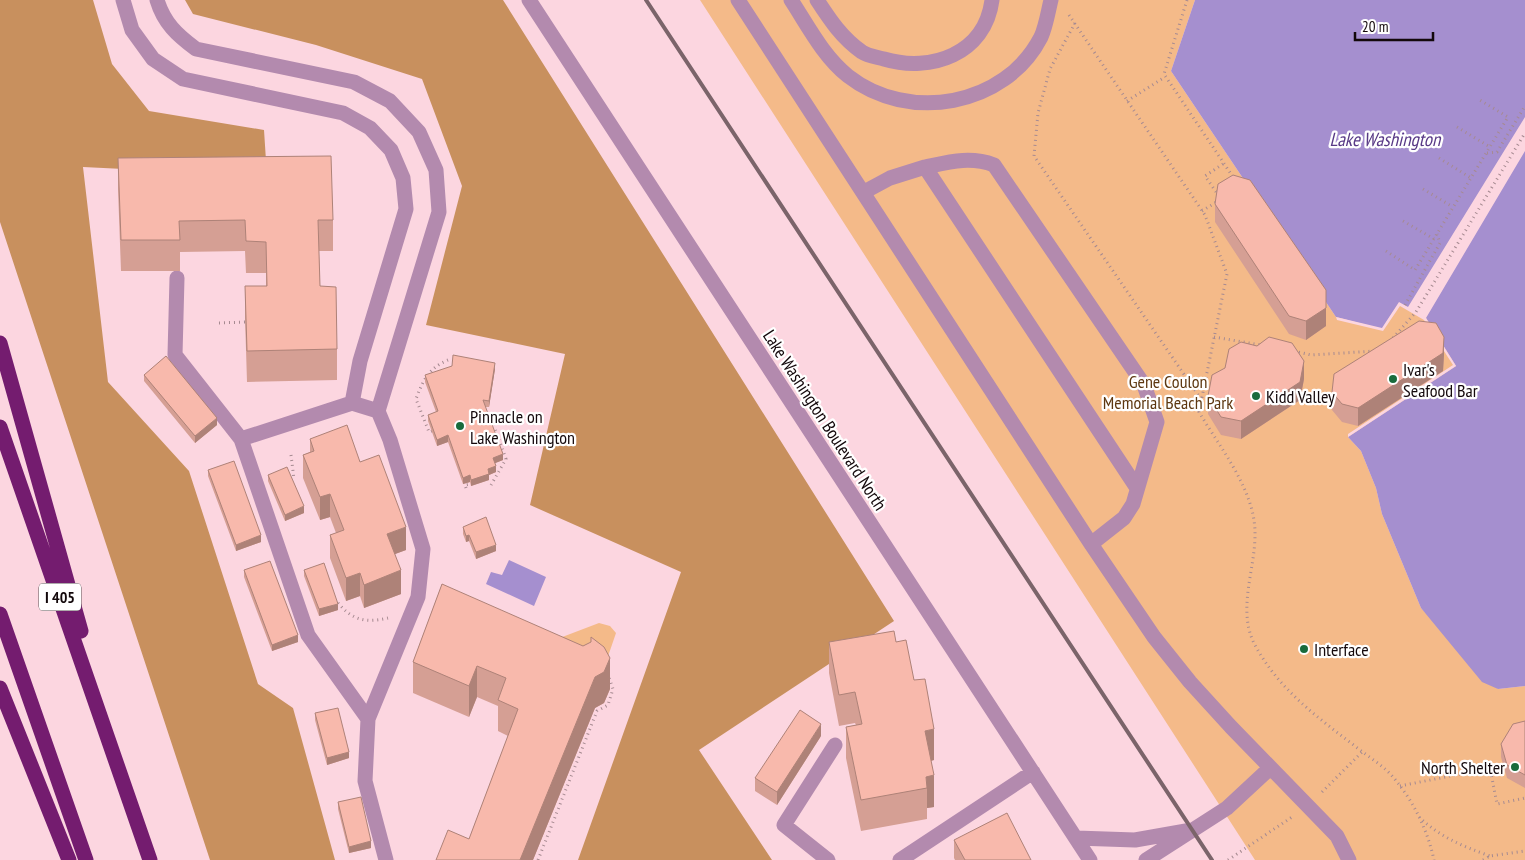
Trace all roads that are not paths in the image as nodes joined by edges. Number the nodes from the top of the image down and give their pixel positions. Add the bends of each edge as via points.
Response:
1 (123, 0) edge
2 (157, 0) edge
3 (529, 0) edge
4 (738, 0) edge
5 (791, 0) edge
6 (817, 0) edge
7 (992, 0) edge
8 (1051, 0) edge
9 (925, 167) junction
10 (864, 192) junction
11 (177, 278) dead end
12 (0, 343) edge
13 (352, 403) junction
14 (378, 411) junction
15 (0, 427) edge
16 (241, 439) junction
17 (1138, 488) junction
18 (1091, 544) junction
19 (0, 614) edge
20 (0, 688) edge
21 (368, 719) junction
22 (835, 745) dead end
23 (119, 767) junction
24 (1270, 768) junction
25 (1033, 772) junction
26 (1192, 830) junction
27 (1076, 838) junction
28 (69, 860) edge
29 (86, 860) edge
30 (150, 860) edge
31 (386, 860) edge
32 (828, 860) edge
33 (900, 860) edge
34 (1090, 860) edge
35 (1146, 860) edge
36 (1349, 860) edge

1 - 13 street via 132,30 154,59 183,79 343,113 370,128 391,150 403,178 406,209 360,361
2 - 14 street via 162,15 177,35 196,49 354,82 390,101 419,132 436,170 439,212
3 - 25 street, Lake Washington Boulevard North
4 - 10 street
5 - 8 street via 826,54 847,75 880,95 917,103 955,101 981,92 1005,78 1028,56 1041,36
6 - 7 street via 838,31 863,54 894,62 927,65 952,57 976,38
9 - 10 street via 890,178
9 - 17 street
9 - 17 street via 960,159 981,160 994,165 1144,385 1157,422
10 - 18 street
11 - 16 street via 175,355
12 - 23 highway
13 - 14 street
13 - 16 street
14 - 21 street via 423,549 418,597
15 - 23 highway, I 405
16 - 21 street via 308,635
17 - 18 street via 1124,518
18 - 24 street via 1166,652
19 - 29 highway
20 - 28 highway
21 - 31 street via 365,781
22 - 32 street via 784,825
23 - 30 highway, I 405
24 - 26 street via 1227,808
24 - 36 street via 1337,836
25 - 27 street, Lake Washington Boulevard North
25 - 33 street
26 - 27 street via 1135,840
26 - 35 street
27 - 34 street, Lake Washington Boulevard North

